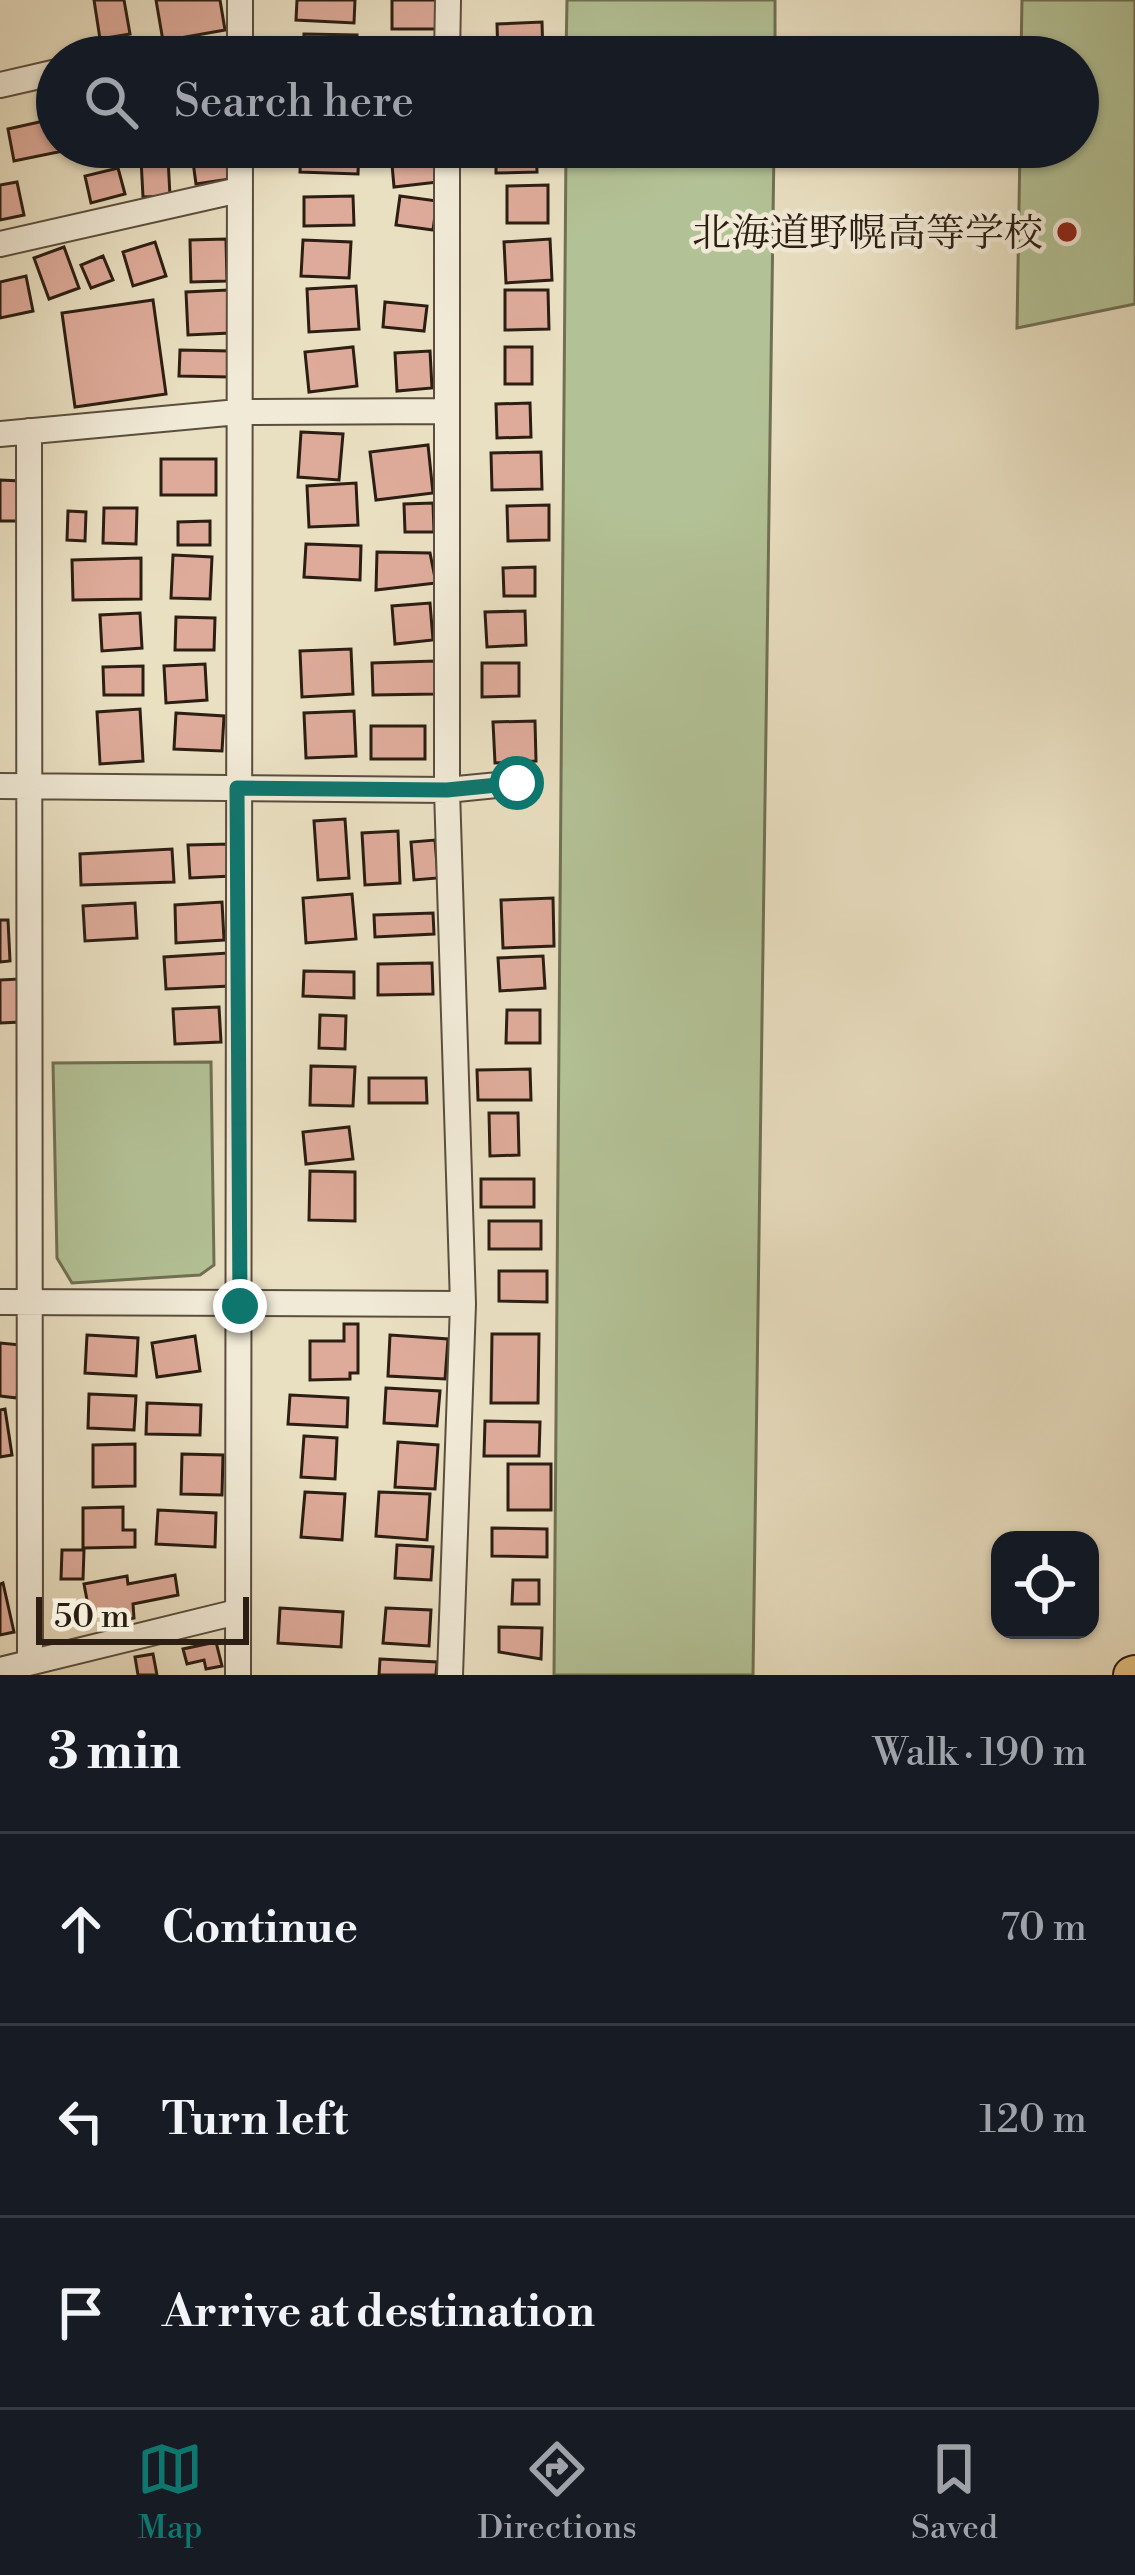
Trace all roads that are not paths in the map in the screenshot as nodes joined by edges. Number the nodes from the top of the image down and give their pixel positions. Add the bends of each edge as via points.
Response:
1 (240, 0) edge
2 (448, 0) edge
3 (240, 36) edge
4 (448, 36) edge
5 (36, 77) edge
6 (0, 85) edge
7 (240, 168) edge
8 (447, 168) edge
9 (239, 190) junction
10 (0, 244) edge
11 (238, 412) junction
12 (447, 412) junction
13 (29, 431) junction
14 (0, 434) edge
15 (517, 783) dead end
16 (0, 785) edge
17 (30, 786) junction
18 (237, 788) junction
19 (447, 790) junction
20 (0, 1302) edge
21 (34, 1303) junction
22 (463, 1304) junction
23 (240, 1306) junction
24 (237, 1612) junction
25 (30, 1662) junction
26 (0, 1670) edge
27 (238, 1675) edge
28 (450, 1675) edge

1 - 3 street
2 - 4 street
5 - 6 street
7 - 9 street
8 - 12 street
9 - 10 street
9 - 11 street
11 - 12 street
11 - 13 street
11 - 18 street
12 - 19 street
13 - 14 street
13 - 17 street
15 - 19 street
16 - 17 street
17 - 18 street
17 - 21 street
18 - 19 street
18 - 23 street
19 - 22 street
20 - 21 street
21 - 23 street
21 - 25 street
22 - 23 street
22 - 28 street
23 - 24 street
24 - 25 street
24 - 27 street
25 - 26 street

